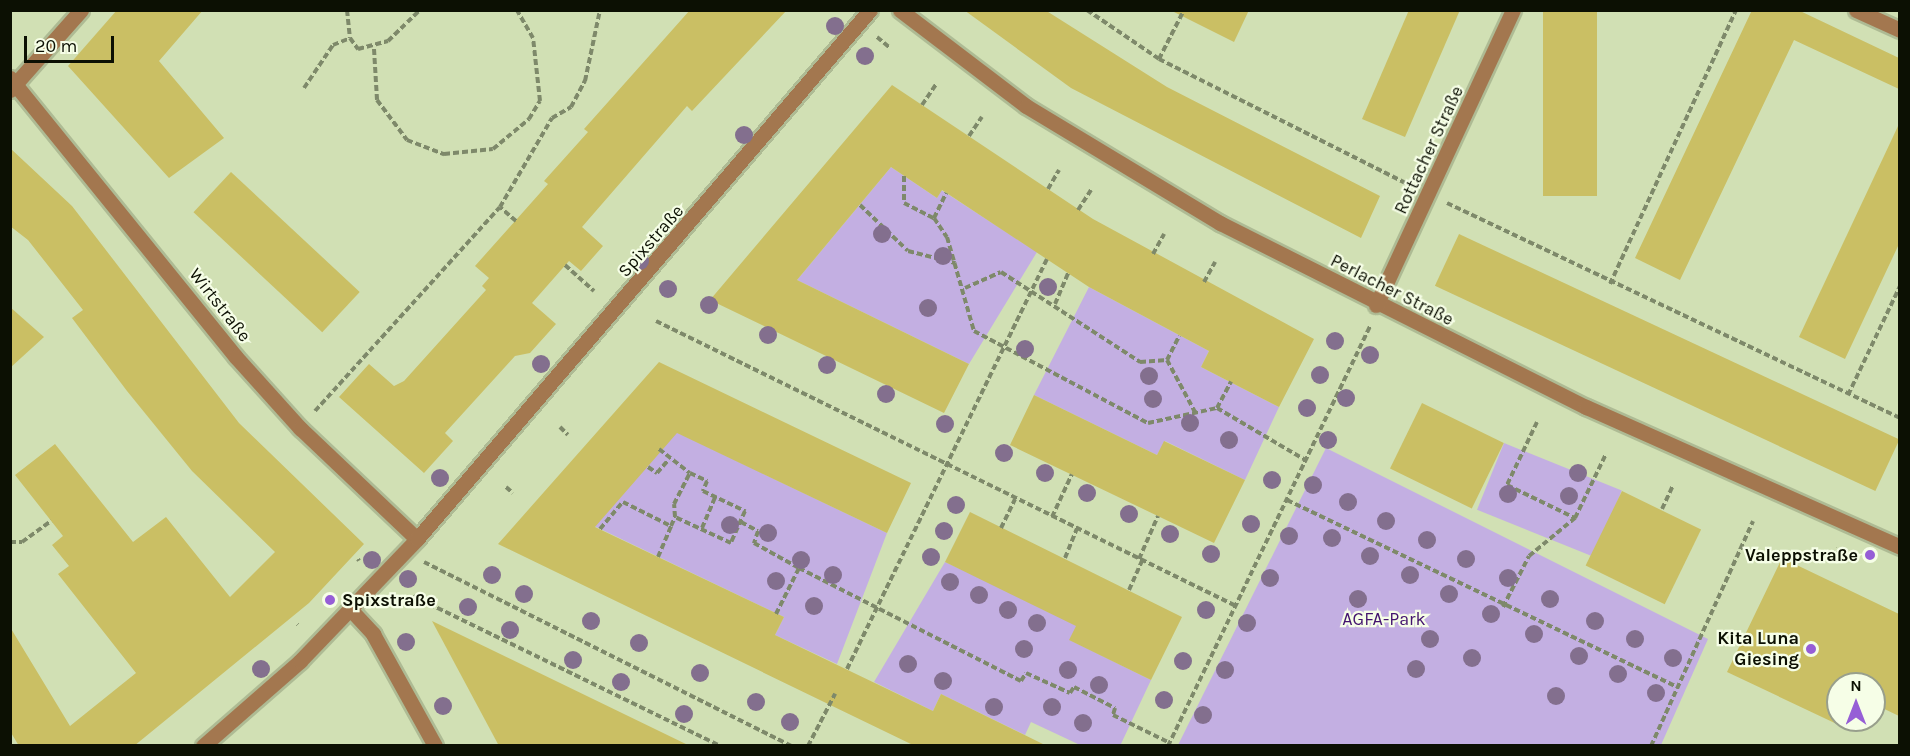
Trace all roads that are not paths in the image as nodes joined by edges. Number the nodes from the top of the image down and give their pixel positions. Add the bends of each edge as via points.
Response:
1 (81, 10) edge
2 (870, 10) edge
3 (900, 10) edge
4 (1513, 10) edge
5 (1856, 10) edge
6 (1899, 30) edge
7 (12, 84) edge
8 (1376, 305) junction
9 (417, 539) junction
10 (1899, 548) edge
11 (351, 609) junction
12 (203, 746) edge
13 (435, 746) edge

1 - 7 street
2 - 9 street, Spixstraße
3 - 8 street, Perlacher Straße via 1026,106 1120,168
4 - 8 street, Rottacher Straße via 1432,195
5 - 6 street
7 - 9 street, Wirtstraße via 300,428
8 - 10 street, Perlacher Straße via 1586,407
9 - 11 street, Spixstraße
11 - 12 street, Spixstraße via 263,696
11 - 13 street via 373,634

